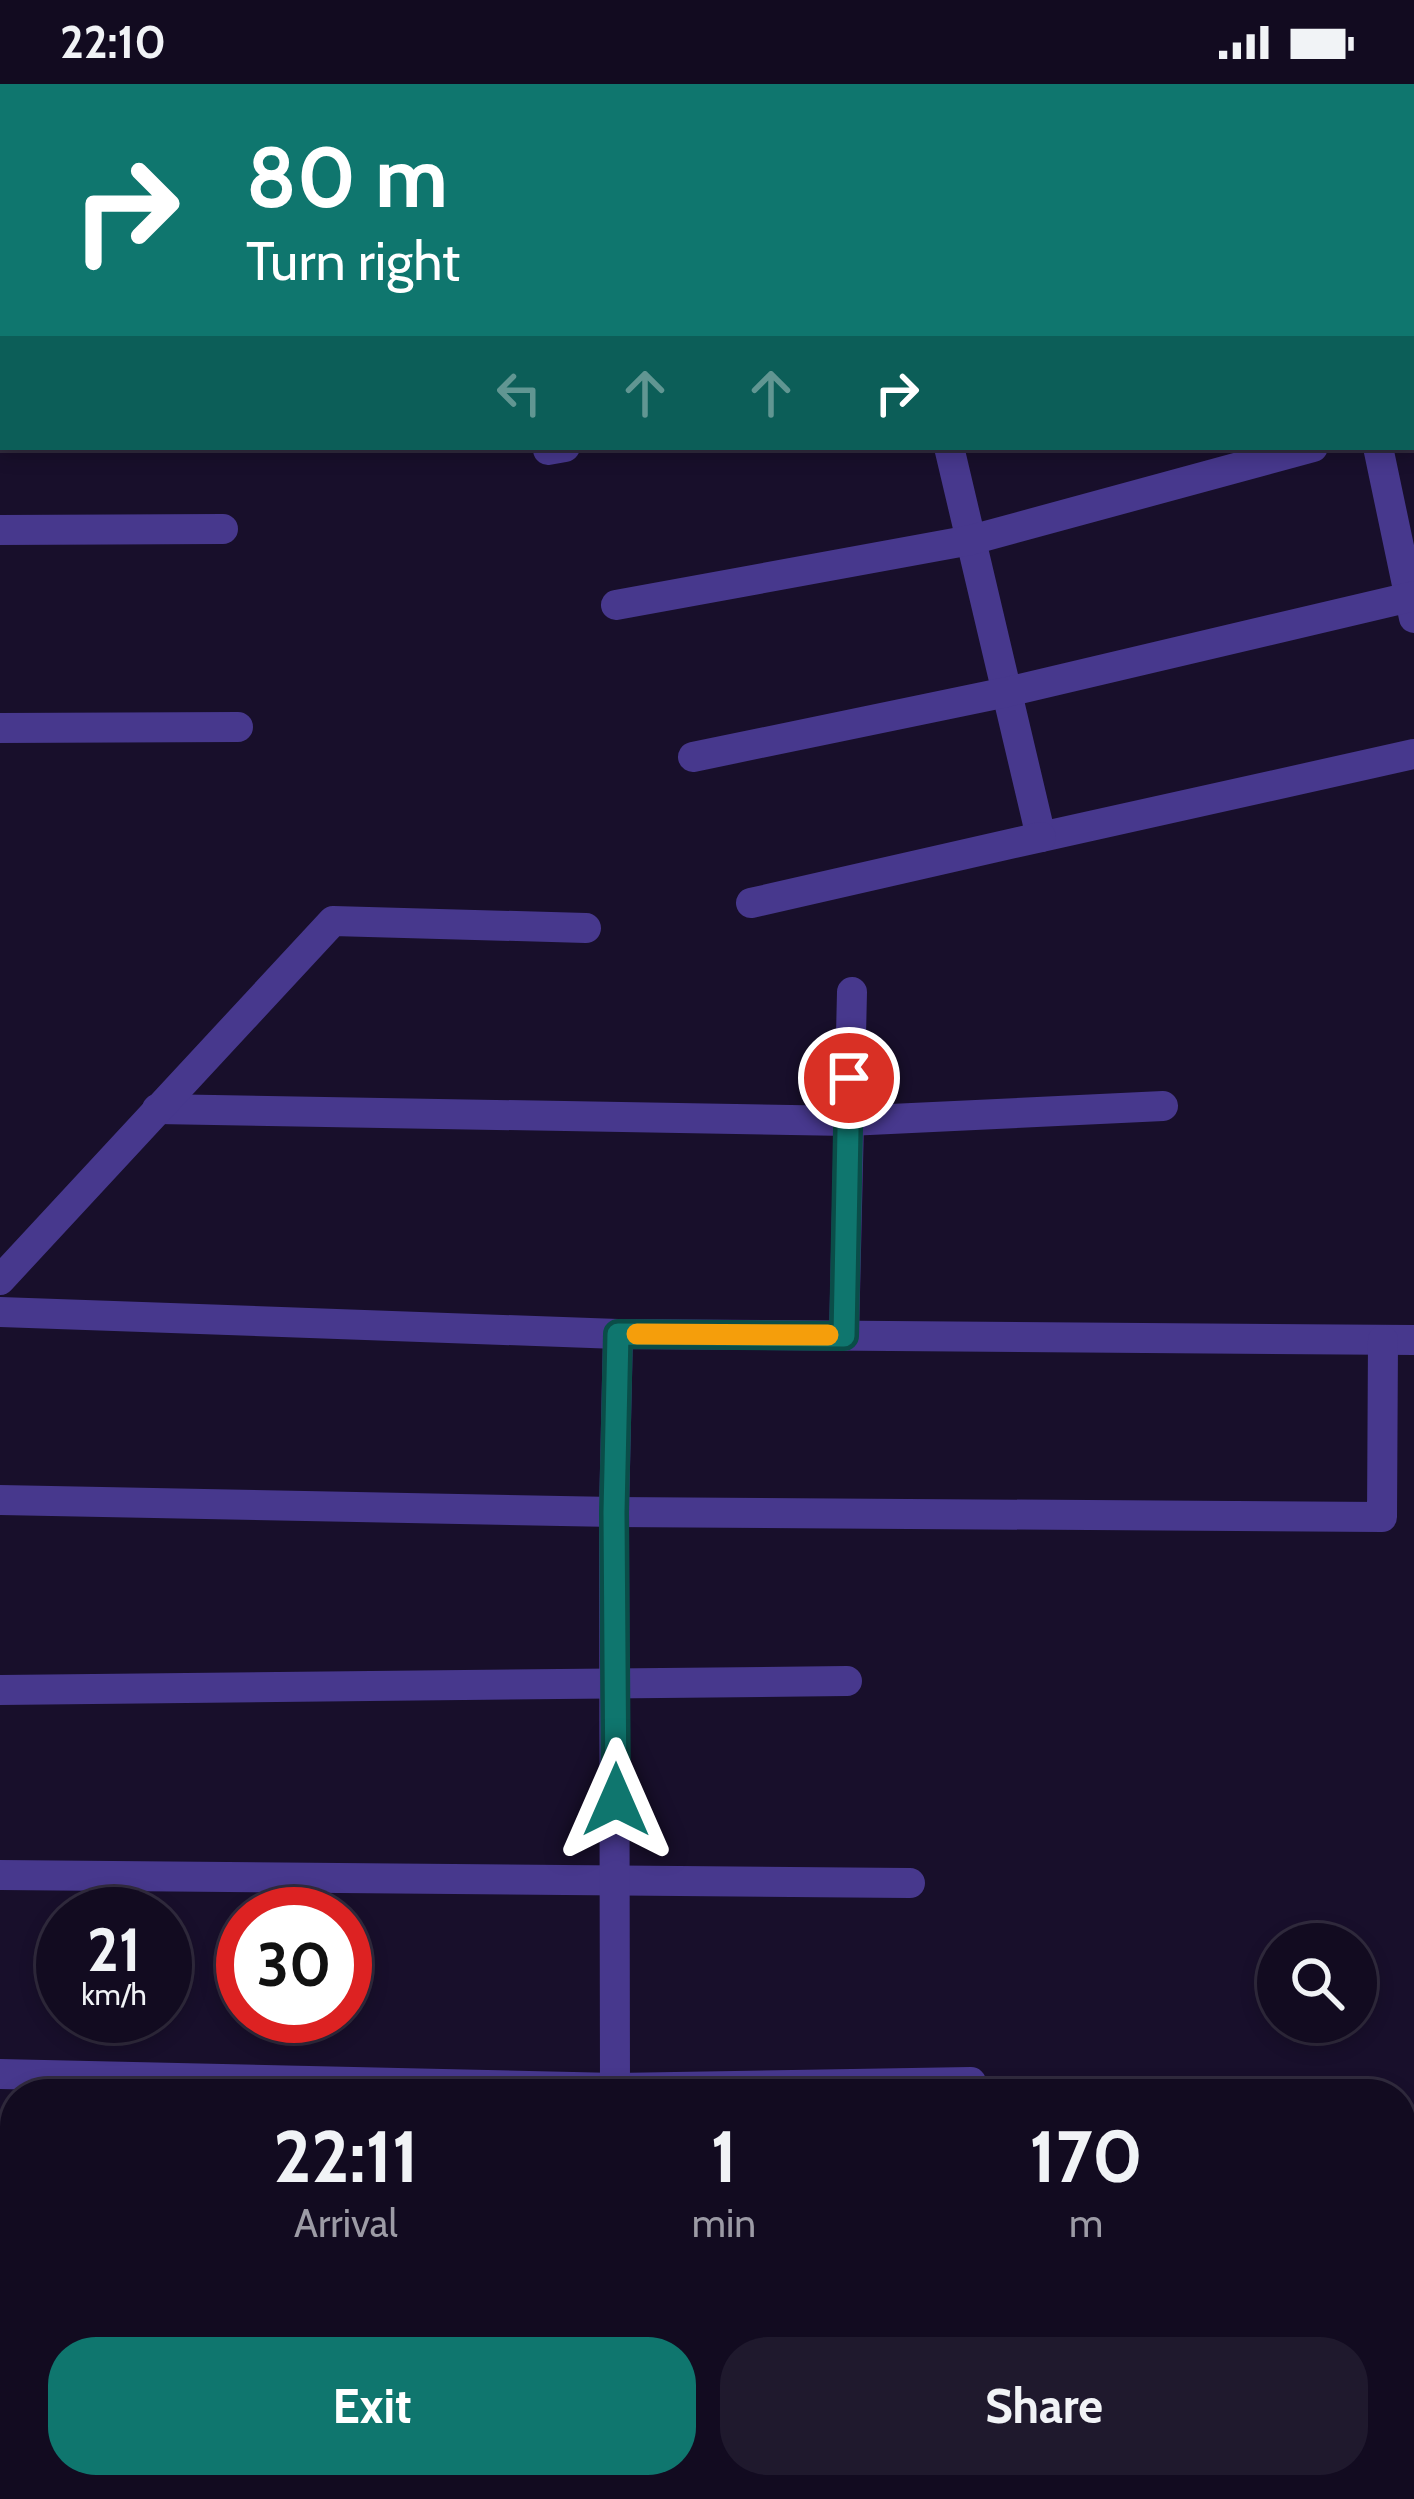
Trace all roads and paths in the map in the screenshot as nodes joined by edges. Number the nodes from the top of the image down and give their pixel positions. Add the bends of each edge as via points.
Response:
1 (950, 450) edge
2 (1302, 450) edge
3 (1379, 450) edge
4 (223, 529) dead end
5 (0, 530) edge
6 (970, 540) junction
7 (1412, 604) edge
8 (616, 605) dead end
9 (1007, 692) junction
10 (238, 727) dead end
11 (0, 728) edge
12 (1414, 754) edge
13 (693, 757) dead end
14 (1041, 837) junction
15 (752, 903) dead end
16 (586, 928) dead end
17 (852, 992) dead end
18 (1163, 1106) dead end
19 (157, 1109) junction
20 (848, 1121) junction
21 (0, 1280) edge
22 (0, 1312) edge
23 (618, 1334) junction
24 (844, 1336) junction
25 (1399, 1340) edge
26 (0, 1500) edge
27 (614, 1512) junction
28 (847, 1681) dead end
29 (616, 1683) junction
30 (0, 1690) edge
31 (0, 1875) edge
32 (616, 1879) junction
33 (910, 1883) dead end
34 (0, 2074) edge
35 (181, 2079) edge
36 (616, 2079) edge

1 - 6 street
2 - 6 street
3 - 7 street
4 - 5 street
6 - 8 street
6 - 9 street
7 - 9 street
9 - 13 street
9 - 14 street
10 - 11 street
12 - 14 street
14 - 15 street
16 - 19 street via 333,921
17 - 20 street
18 - 20 street
19 - 20 street
19 - 21 street
20 - 24 street
22 - 23 street
23 - 24 street
23 - 27 street
24 - 25 street
25 - 27 street via 1382,1517
26 - 27 street
27 - 29 street
28 - 29 street
29 - 30 street
29 - 32 street
31 - 32 street
32 - 33 street
32 - 36 street
34 - 35 street

